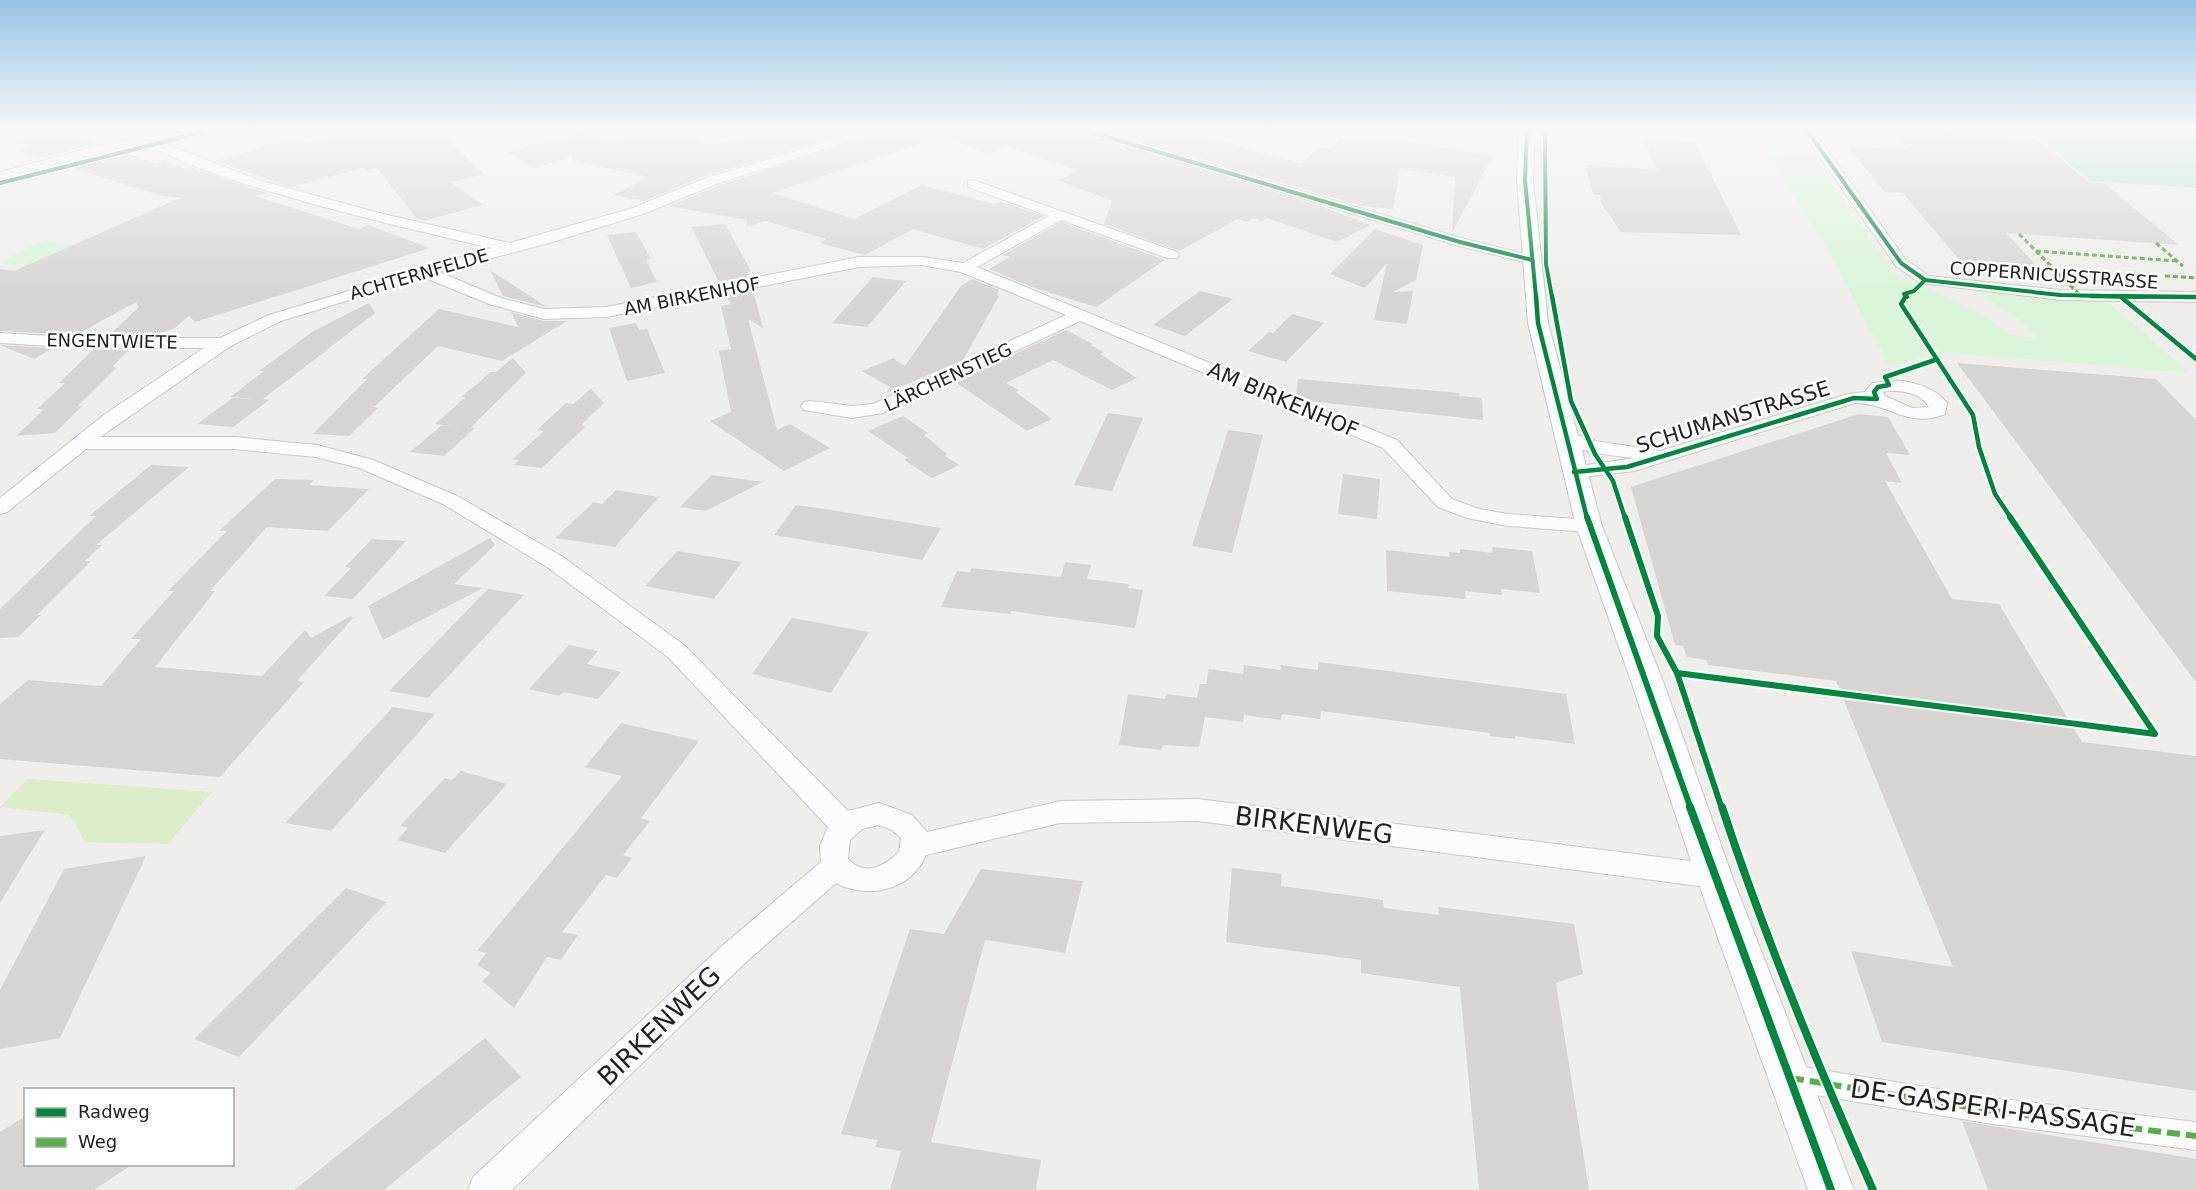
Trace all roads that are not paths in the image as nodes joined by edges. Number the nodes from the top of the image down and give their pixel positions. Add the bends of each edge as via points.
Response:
1 (259, 185) edge
2 (703, 185) edge
3 (974, 185) edge
4 (1267, 185) edge
5 (1525, 185) edge
6 (1845, 185) edge
7 (1060, 215) junction
8 (508, 248) junction
9 (1172, 255) dead end
10 (1532, 260) junction
11 (965, 268) junction
12 (424, 272) junction
13 (2196, 297) edge
14 (1080, 315) junction
15 (0, 338) edge
16 (223, 343) junction
17 (1877, 399) dead end
18 (810, 406) dead end
19 (1566, 437) junction
20 (80, 443) junction
21 (1660, 456) junction
22 (1574, 472) junction
23 (0, 508) edge
24 (1589, 526) junction
25 (845, 826) junction
26 (916, 846) junction
27 (836, 866) junction
28 (1714, 876) junction
29 (1791, 1078) junction
30 (2196, 1136) edge
31 (486, 1190) edge
32 (1831, 1190) edge

1 - 8 street
2 - 8 street, ACHTERNFELDE via 638,211
3 - 7 street
4 - 10 street
5 - 10 street
6 - 13 street, COPPERNICUSSTRASSE via 1900,263 1925,280 2060,295
7 - 9 street
7 - 11 street
8 - 12 street, ACHTERNFELDE
10 - 19 street via 1538,323
11 - 12 street, AM BIRKENHOF via 922,261 859,262 669,302 606,312 544,314 495,301
11 - 14 street, AM BIRKENHOF
12 - 16 street, ACHTERNFELDE via 297,310
14 - 18 street, LÄRCHENSTIEG via 877,409 852,412
14 - 24 street, AM BIRKENHOF via 1390,444 1445,503 1474,514 1508,520
15 - 16 street, ENGENTWIETE via 85,343
16 - 20 street, ACHTERNFELDE
17 - 21 street, SCHUMANSTRASSE via 1854,398
19 - 21 street, SCHUMANSTRASSE via 1592,446
19 - 22 street
20 - 23 street, ACHTERNFELDE
20 - 25 street via 234,444 317,451 366,464 450,500 555,562 676,651
21 - 22 street, SCHUMANSTRASSE via 1627,466
22 - 24 street
24 - 28 street
25 - 26 street via 879,814 899,818 909,825
25 - 27 street via 834,840
26 - 27 street via 911,860 899,871 878,880 848,876
26 - 28 street, BIRKENWEG via 1060,812 1198,810
27 - 31 street, BIRKENWEG via 734,954
28 - 29 street
29 - 30 street, DE-GASPERI-PASSAGE via 1993,1111
29 - 32 street

